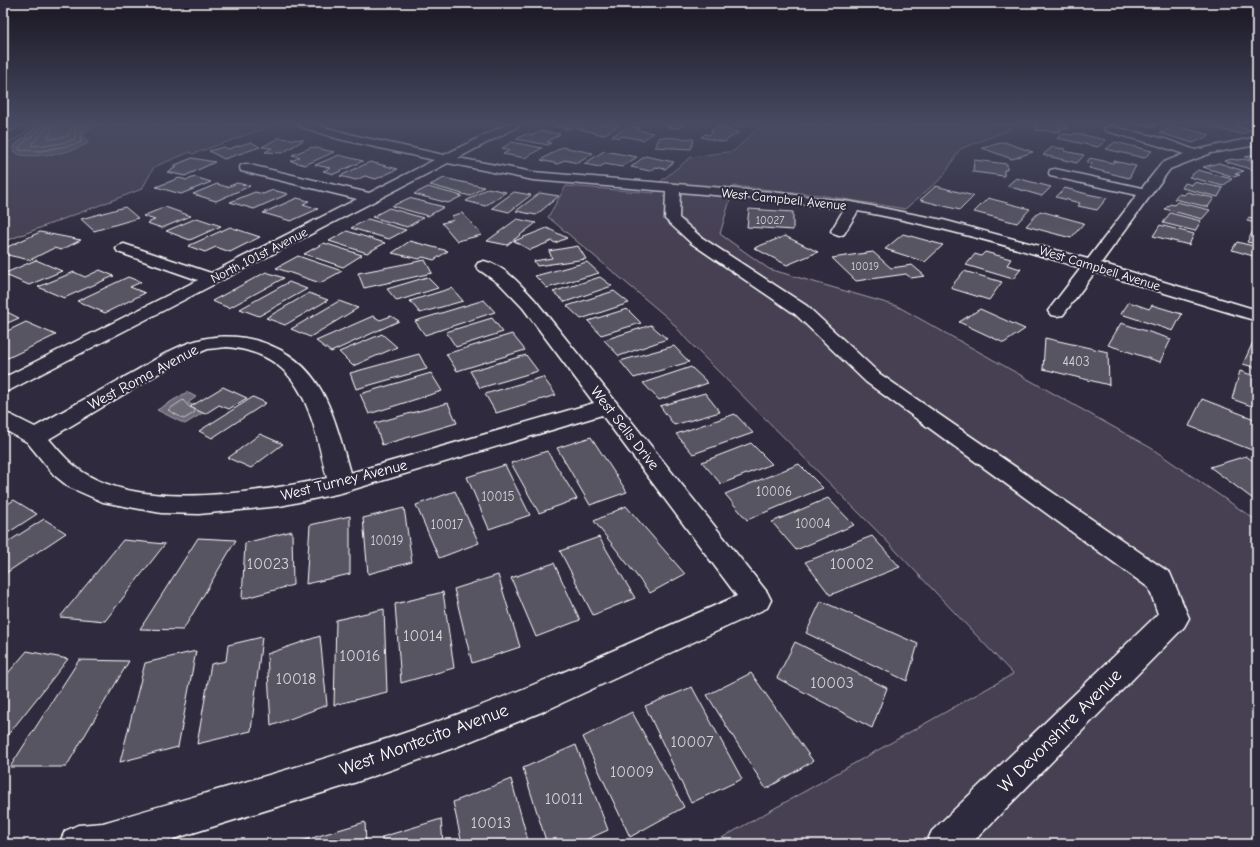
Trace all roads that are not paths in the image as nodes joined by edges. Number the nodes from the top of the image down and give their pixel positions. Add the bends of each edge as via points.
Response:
1 (439, 164) edge
2 (462, 164) edge
3 (1172, 164) edge
4 (246, 168) dead end
5 (1055, 173) dead end
6 (673, 188) junction
7 (1145, 193) junction
8 (370, 198) junction
9 (853, 207) junction
10 (840, 231) dead end
11 (124, 249) dead end
12 (1092, 265) junction
13 (484, 266) dead end
14 (212, 279) junction
15 (1057, 312) dead end
16 (1257, 316) edge
17 (3, 386) edge
18 (608, 406) junction
19 (3, 420) edge
20 (35, 437) junction
21 (341, 484) junction
22 (757, 600) joint
23 (78, 844) edge
24 (945, 844) edge

1 - 8 street, North 101st Avenue
2 - 6 street, West Campbell Avenue via 533,176
3 - 7 street via 1166,166
4 - 8 street
5 - 7 street
6 - 9 street, West Campbell Avenue via 789,198
6 - 24 street, W Devonshire Avenue via 672,219 696,240 801,310 873,378 1160,581 1174,618
7 - 12 street
8 - 14 street, North 101st Avenue
9 - 10 street
9 - 12 street, West Campbell Avenue via 977,232
11 - 14 street
12 - 15 street
12 - 16 street, West Campbell Avenue
13 - 18 street, West Sells Drive via 506,281 529,304
14 - 17 street, North 101st Avenue
18 - 21 street, West Turney Avenue
18 - 22 street, West Sells Drive
19 - 20 street, West Turney Avenue
20 - 21 street, West Turney Avenue via 62,469 78,481 112,496 161,504 199,505 280,497
20 - 21 street, West Roma Avenue via 184,351 214,342 241,342 269,352 286,362 310,388 325,426
22 - 23 street, West Montecito Avenue via 538,698 456,731 348,768 103,842

